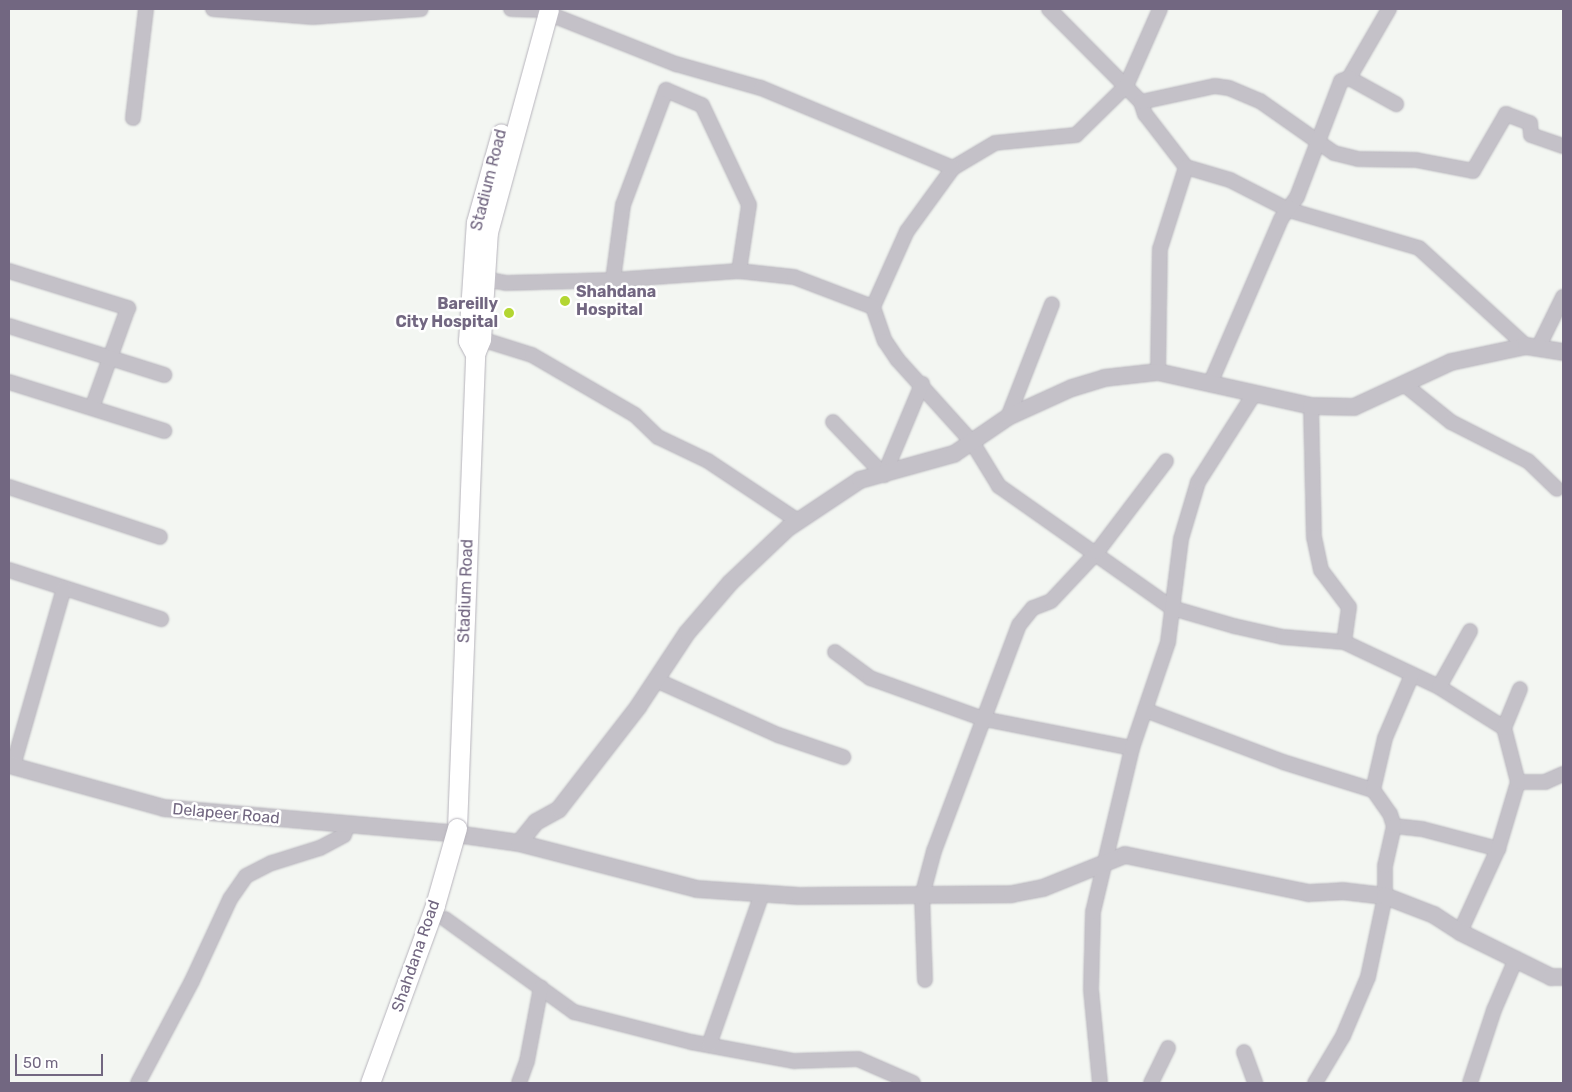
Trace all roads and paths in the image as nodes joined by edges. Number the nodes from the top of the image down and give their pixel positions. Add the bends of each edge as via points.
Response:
1 (146, 9) edge
2 (213, 9) edge
3 (421, 9) edge
4 (510, 9) edge
5 (1049, 9) edge
6 (1160, 9) edge
7 (1389, 9) edge
8 (357, 10) edge
9 (542, 10) edge
10 (1062, 14) edge
11 (1349, 78) junction
12 (1126, 86) junction
13 (1141, 102) junction
14 (1396, 104) dead end
15 (133, 118) dead end
16 (1320, 142) junction
17 (1563, 146) edge
18 (953, 168) junction
19 (1186, 168) junction
20 (1289, 210) junction
21 (9, 271) edge
22 (739, 271) junction
23 (484, 279) junction
24 (614, 280) junction
25 (1563, 297) edge
26 (1052, 304) dead end
27 (872, 306) junction
28 (9, 326) edge
29 (478, 346) junction
30 (1532, 347) junction
31 (1563, 352) edge
32 (111, 358) junction
33 (1158, 372) junction
34 (164, 375) dead end
35 (9, 382) edge
36 (922, 384) junction
37 (1210, 384) junction
38 (1405, 385) junction
39 (1254, 394) junction
40 (1311, 406) junction
41 (92, 408) junction
42 (1008, 417) junction
43 (833, 422) dead end
44 (164, 431) dead end
45 (972, 442) junction
46 (1166, 461) dead end
47 (884, 475) junction
48 (9, 487) edge
49 (1557, 489) dead end
50 (798, 521) junction
51 (160, 537) dead end
52 (1097, 552) junction
53 (9, 570) edge
54 (64, 588) junction
55 (1172, 608) junction
56 (161, 619) dead end
57 (1470, 631) dead end
58 (1344, 642) junction
59 (835, 652) dead end
60 (1412, 675) junction
61 (656, 680) junction
62 (1439, 687) junction
63 (1520, 689) dead end
64 (1145, 710) junction
65 (984, 719) junction
66 (1504, 728) junction
67 (1132, 748) junction
68 (843, 757) dead end
69 (11, 765) edge
70 (1563, 774) edge
71 (1518, 782) junction
72 (1374, 790) junction
73 (348, 824) junction
74 (1394, 826) junction
75 (453, 830) junction
76 (519, 843) junction
77 (1498, 849) junction
78 (1107, 862) junction
79 (762, 894) junction
80 (922, 896) junction
81 (1385, 896) junction
82 (445, 919) dead end
83 (1460, 932) junction
84 (1516, 959) junction
85 (1563, 977) edge
86 (925, 980) dead end
87 (541, 987) junction
88 (709, 1045) junction
89 (1168, 1048) dead end
90 (1244, 1052) dead end
91 (890, 1079) edge
92 (138, 1083) edge
93 (370, 1083) edge
94 (519, 1083) edge
95 (913, 1083) edge
96 (1100, 1083) edge
97 (1150, 1083) edge
98 (1255, 1083) edge
99 (1315, 1083) edge
100 (1470, 1083) edge

1 - 15 street
2 - 8 street via 313,17 343,17
3 - 8 street
4 - 9 street
5 - 10 street
6 - 12 street
7 - 11 street
9 - 18 street via 676,64 761,88
9 - 23 main road, Stadium Road via 488,232
9 - 29 main road, Stadium Road via 476,222 468,341
10 - 12 street
11 - 14 street
11 - 16 street via 1341,82
12 - 13 street
12 - 18 street via 1076,134 995,143
13 - 16 street via 1215,86 1229,88 1260,101
13 - 19 street via 1145,114
16 - 17 street via 1334,153 1358,159 1416,160 1473,171 1506,114 1530,123 1531,136
16 - 20 street
18 - 27 street via 908,231
19 - 20 street via 1230,180
19 - 33 street via 1160,249
20 - 30 street via 1418,248
20 - 37 street via 1281,219
21 - 32 street via 128,308
22 - 24 street
22 - 24 street via 749,205 702,105 666,90 623,205
22 - 27 street via 794,277
23 - 24 street via 506,283
23 - 29 main road, Stadium Road
25 - 30 street
26 - 42 street
27 - 36 street via 885,341 897,359
28 - 32 street
29 - 50 street via 532,355 635,415 658,437 708,461
29 - 75 main road, Stadium Road
30 - 31 street
30 - 38 street via 1451,362
32 - 34 street
32 - 41 street
33 - 37 street
33 - 42 street via 1096,381
35 - 41 street
36 - 45 street
36 - 47 street
37 - 39 street
38 - 40 street via 1354,407
38 - 49 street via 1451,422 1528,461
39 - 40 street
39 - 55 street via 1198,482 1181,539
40 - 58 street via 1314,537 1321,570 1350,607
41 - 44 street
42 - 45 street
43 - 47 street
45 - 47 street via 954,454
45 - 52 street via 999,486
46 - 52 street
47 - 50 street via 860,480
48 - 51 street
50 - 61 street via 730,583 687,633
52 - 55 street
52 - 65 street via 1051,601 1032,608 1019,624
53 - 54 street
54 - 56 street
54 - 69 street
55 - 58 street via 1267,633
55 - 64 street via 1168,642
57 - 62 street
58 - 60 street
59 - 65 street via 870,678
60 - 62 street
60 - 72 street via 1386,738
61 - 68 street via 778,735
61 - 76 street via 559,809 536,822
62 - 66 street
63 - 66 street
64 - 67 street
64 - 72 street via 1283,762
65 - 67 street
65 - 80 street via 934,851
66 - 71 street
67 - 78 street
69 - 73 street, Delapeer Road via 164,808
70 - 71 street via 1545,782
71 - 77 street
72 - 74 street
73 - 75 street, Delapeer Road
73 - 92 street via 344,835 320,848 272,863 246,876 230,899 192,981
74 - 77 street
74 - 81 street via 1386,866
75 - 76 street, Delapeer Road
75 - 93 main road, Shahdana Road, bridge via 435,905
76 - 79 street, Delapeer Road via 697,890
77 - 83 street
78 - 80 street, Delapeer Road via 1043,888 1012,894
78 - 81 street, Delapeer Road via 1124,855 1309,893 1342,891
78 - 96 street via 1092,912 1091,989
79 - 80 street, Delapeer Road
79 - 88 street
80 - 86 street
81 - 83 street, Delapeer Road via 1434,915
81 - 99 street via 1368,977 1343,1036
82 - 87 street
83 - 84 street, Delapeer Road
84 - 85 street, Delapeer Road via 1551,977
84 - 100 street via 1494,1010
87 - 88 street via 574,1012
87 - 94 street via 527,1061
88 - 91 street via 794,1061 858,1059
89 - 97 street
90 - 98 street
91 - 95 street

